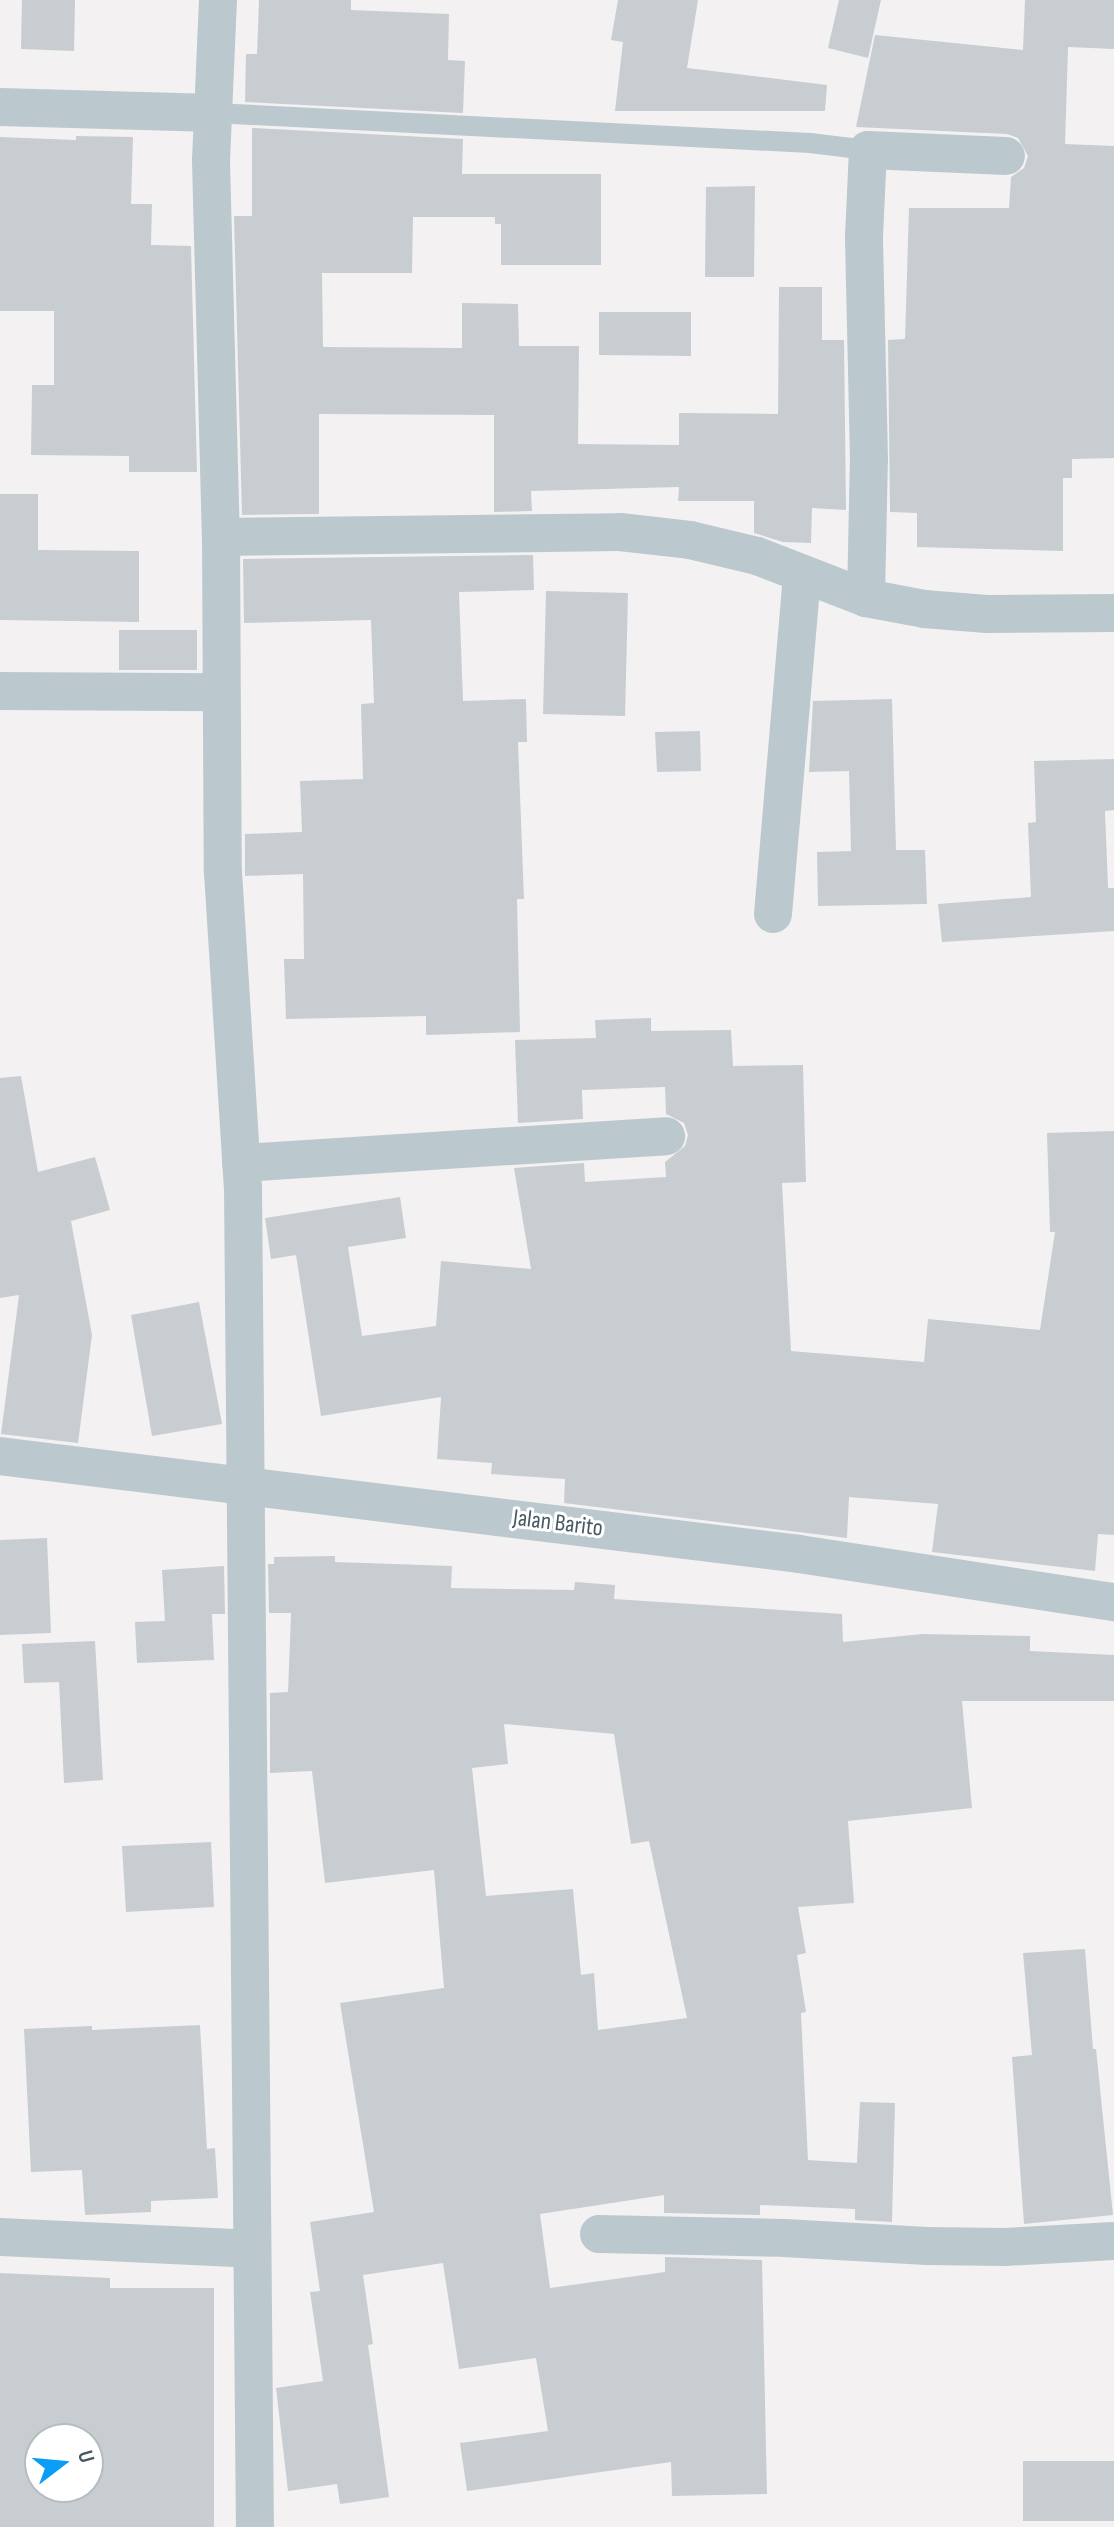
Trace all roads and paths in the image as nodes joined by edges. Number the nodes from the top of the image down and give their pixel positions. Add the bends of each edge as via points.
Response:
1 (218, 0) edge
2 (0, 107) edge
3 (214, 113) junction
4 (868, 150) junction
5 (1006, 156) dead end
6 (221, 537) junction
7 (802, 574) junction
8 (866, 598) junction
9 (1114, 613) edge
10 (0, 691) edge
11 (221, 692) junction
12 (773, 914) dead end
13 (666, 1136) dead end
14 (241, 1163) junction
15 (0, 1456) edge
16 (246, 1483) junction
17 (1114, 1602) edge
18 (599, 2234) dead end
19 (0, 2237) edge
20 (1114, 2241) edge
21 (251, 2249) junction
22 (255, 2527) edge

1 - 3 street
2 - 3 street
3 - 4 lane
3 - 6 street
4 - 5 street
4 - 8 street
6 - 7 street via 620,532 690,540 757,556
6 - 11 street
7 - 8 street
7 - 12 street
8 - 9 street via 987,614
10 - 11 street
11 - 14 street via 223,872
13 - 14 street
14 - 16 street
15 - 16 street, Jalan Barito
16 - 17 street, Jalan Barito via 799,1554
16 - 21 street
18 - 20 street via 927,2246
19 - 21 street
21 - 22 street

